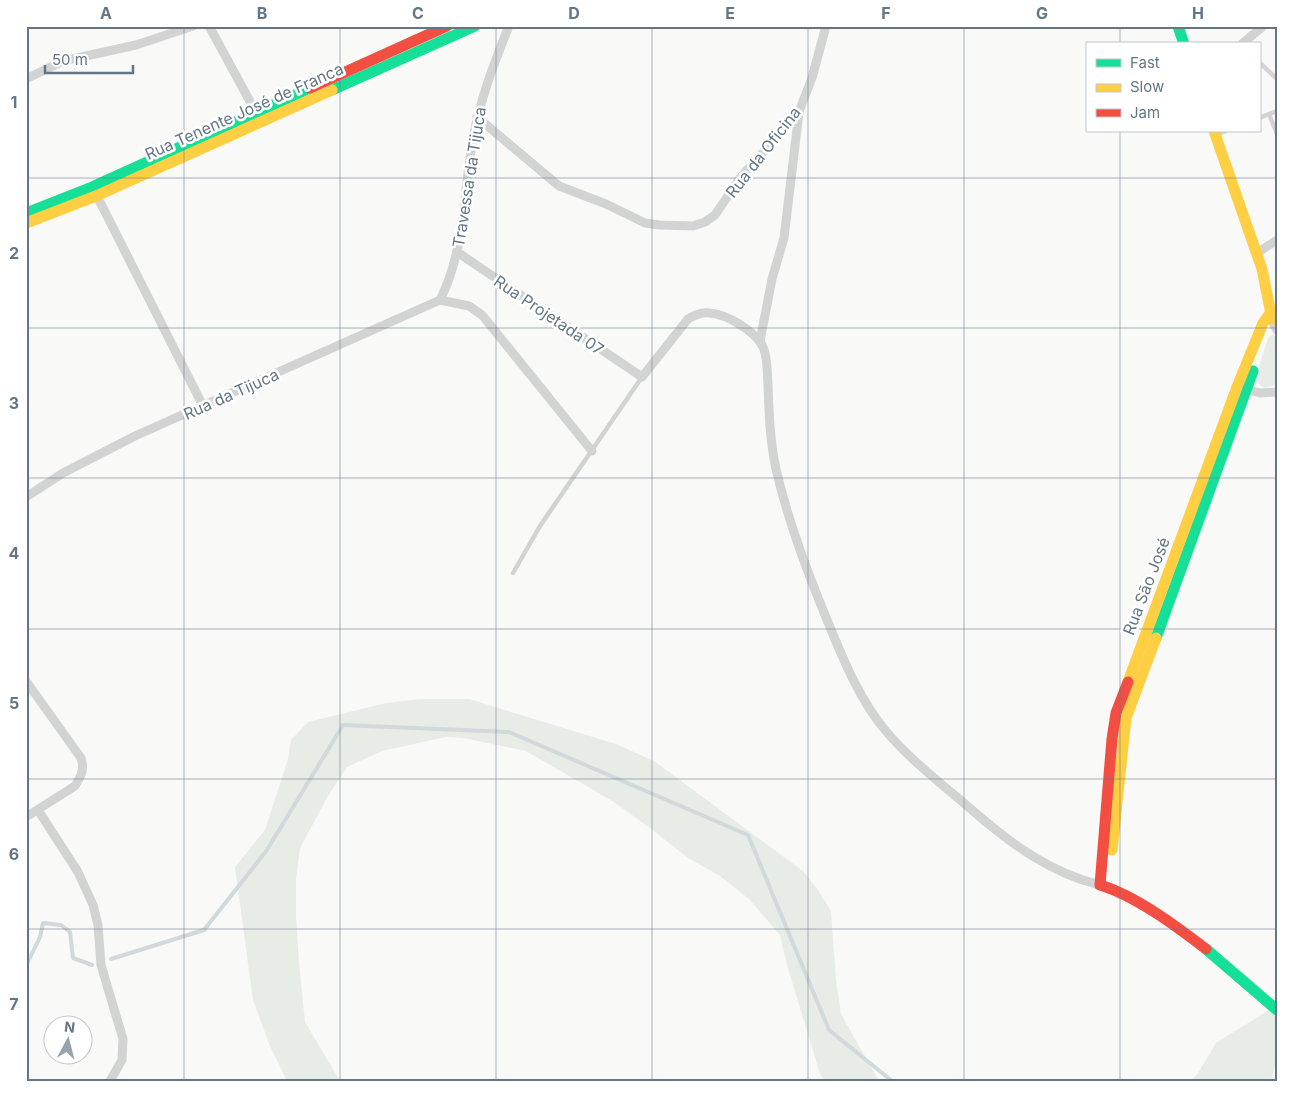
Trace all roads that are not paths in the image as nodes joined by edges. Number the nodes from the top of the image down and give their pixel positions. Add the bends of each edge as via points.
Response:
1 (193, 26) edge
2 (209, 26) edge
3 (447, 26) edge
4 (509, 26) edge
5 (826, 26) edge
6 (1178, 26) edge
7 (1263, 26) edge
8 (471, 27) edge
9 (1183, 42) edge
10 (1244, 42) edge
11 (1260, 63) edge
12 (1277, 79) edge
13 (26, 80) edge
14 (800, 109) junction
15 (1277, 111) edge
16 (1269, 114) junction
17 (258, 117) junction
18 (477, 117) junction
19 (1260, 118) edge
20 (1214, 134) edge
21 (1277, 134) edge
22 (94, 191) junction
23 (26, 212) edge
24 (26, 223) edge
25 (1277, 240) edge
26 (457, 252) junction
27 (1257, 252) junction
28 (440, 300) junction
29 (1273, 315) edge
30 (760, 341) junction
31 (642, 377) junction
32 (1241, 388) junction
33 (1277, 392) edge
34 (203, 406) junction
35 (592, 451) junction
36 (26, 497) edge
37 (1180, 540) junction
38 (1191, 545) junction
39 (513, 572) dead end
40 (26, 681) edge
41 (38, 810) junction
42 (26, 817) edge
43 (1104, 886) junction
44 (1277, 1010) edge
45 (110, 1081) edge

1 - 13 street via 136,45 63,61
2 - 17 street
3 - 17 street, Rua Tenente José de Franca
4 - 18 street, Travessa da Tijuca
5 - 14 street, Rua da Oficina
6 - 9 street
7 - 10 street
8 - 17 street, Rua Tenente José de Franca
11 - 12 lane
14 - 18 street, Rua da Oficina via 740,178 715,215 693,226 645,223 559,186
14 - 30 street via 784,238
15 - 16 lane
16 - 19 lane
16 - 21 lane
17 - 22 street, Rua Tenente José de Franca
18 - 26 street, Travessa da Tijuca
20 - 27 street
22 - 23 street, Rua Tenente José de Franca
22 - 24 street, Rua Tenente José de Franca
22 - 34 street
25 - 27 street
26 - 28 street, Travessa da Tijuca via 449,283
26 - 31 street, Rua Projetada 07
27 - 29 street
28 - 34 street, Rua da Tijuca
28 - 35 street via 470,306 482,315
29 - 32 street, Rua São José
30 - 31 street via 748,330 723,317 697,314 688,319
30 - 43 street via 766,357 770,429 776,467 791,523 815,592 862,696 884,729 911,758 1002,836 1069,876
31 - 35 lane
32 - 33 street via 1260,393
32 - 37 street, Rua São José
32 - 38 street, Rua São José
34 - 36 street, Rua da Tijuca via 134,436
35 - 39 lane via 540,526
37 - 38 street
37 - 43 street, Rua São José via 1116,712
38 - 43 street, Rua São José via 1126,718
40 - 41 street via 81,758 83,771 75,786
41 - 42 street
41 - 45 street via 78,872 93,905 101,965 123,1039 122,1060
43 - 44 street via 1153,911 1188,934

